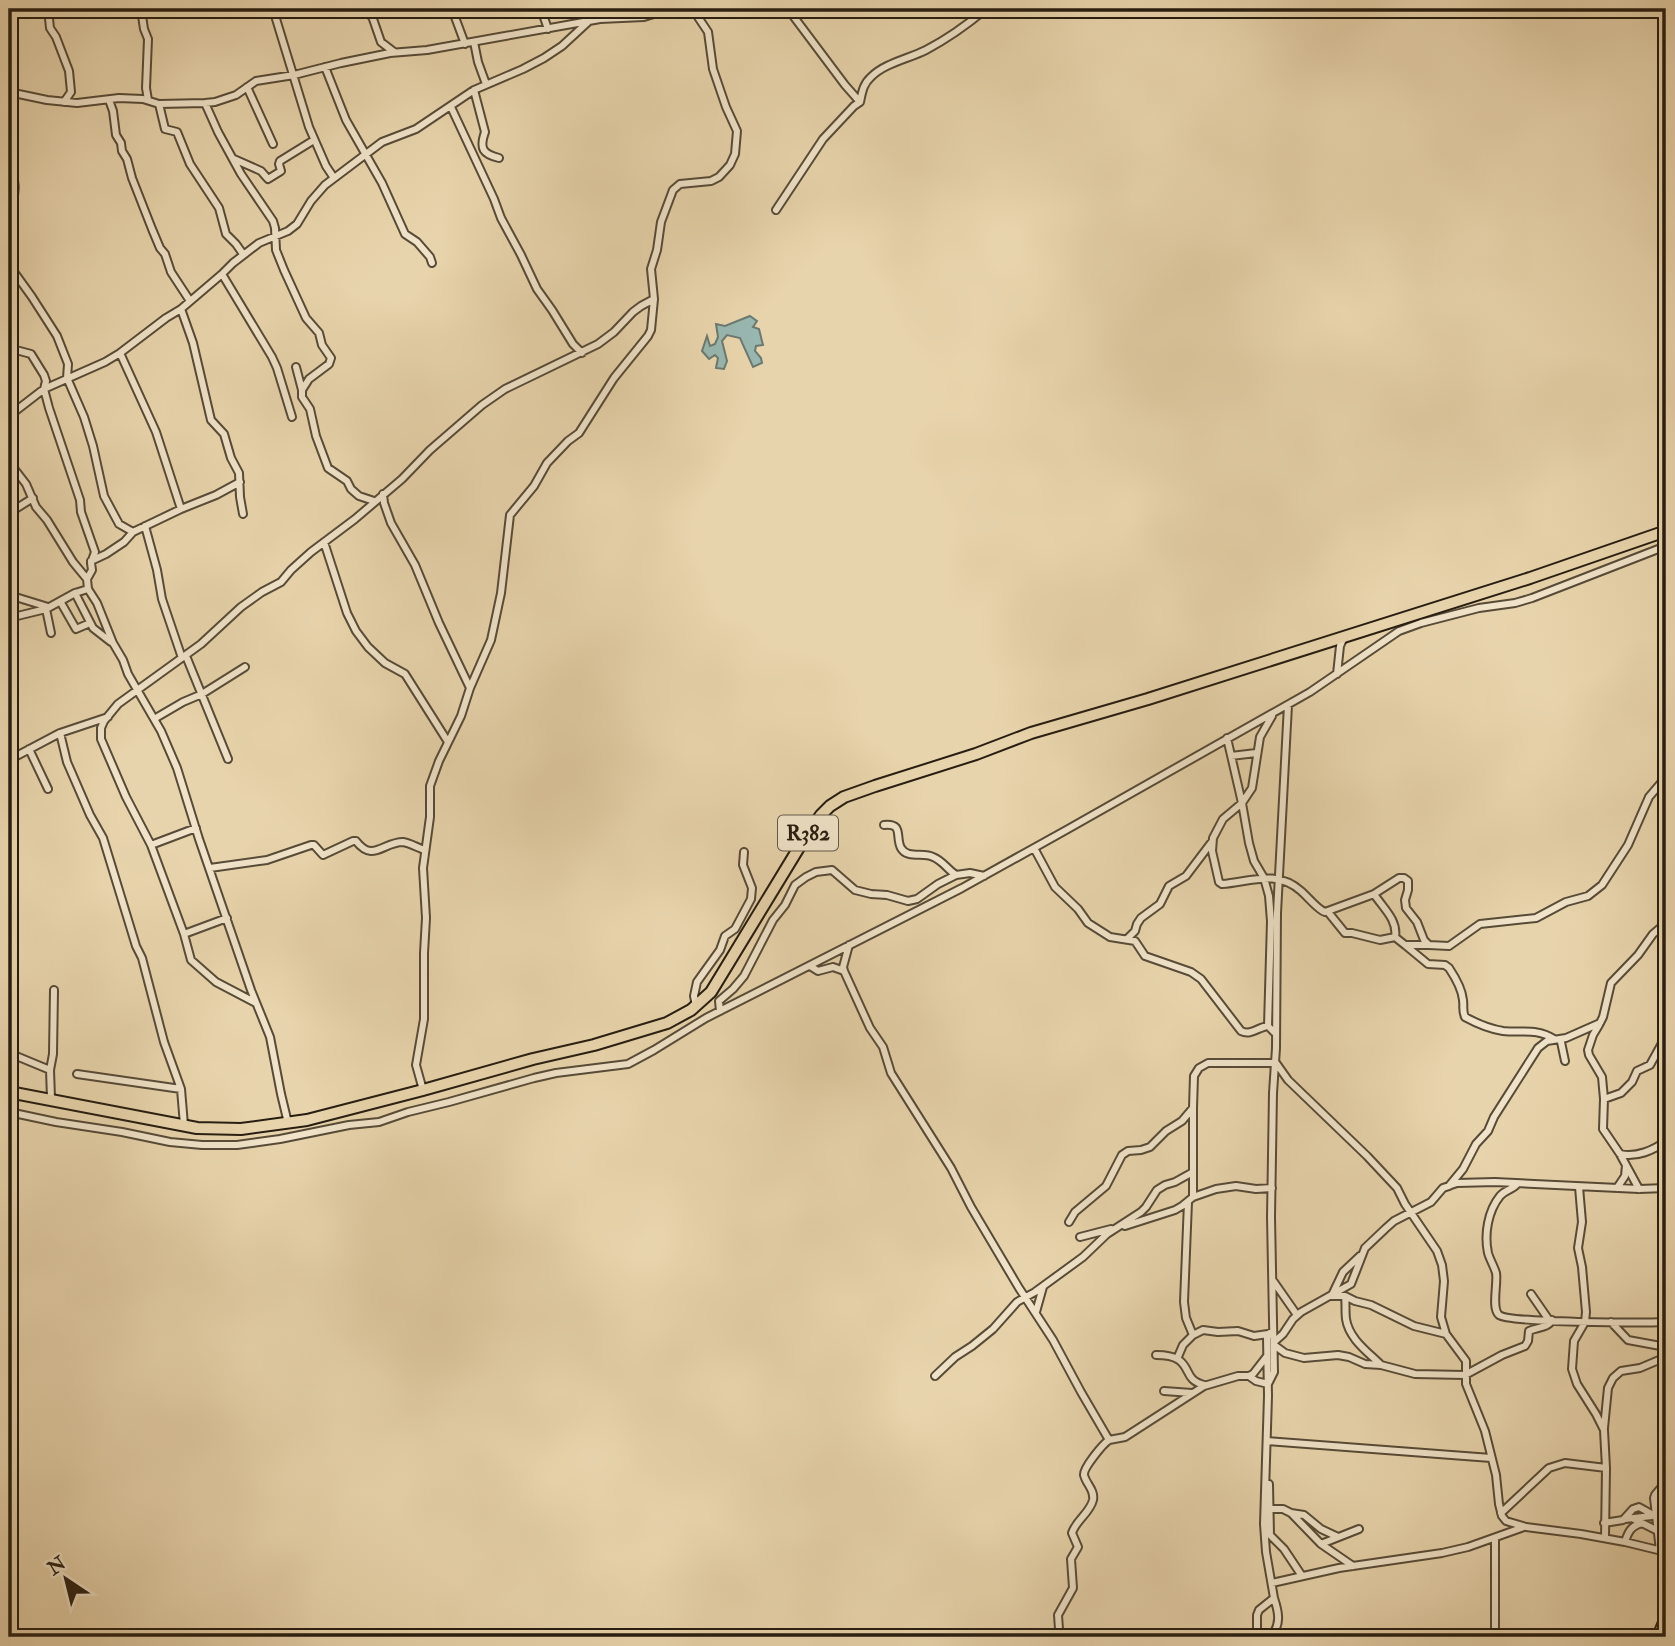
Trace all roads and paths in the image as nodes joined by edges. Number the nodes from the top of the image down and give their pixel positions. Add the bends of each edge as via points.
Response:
1 (48, 9) edge
2 (141, 9) edge
3 (273, 9) edge
4 (367, 9) edge
5 (452, 9) edge
6 (541, 9) edge
7 (670, 9) edge
8 (696, 9) edge
9 (788, 9) edge
10 (986, 9) edge
11 (588, 22) junction
12 (548, 29) junction
13 (474, 42) junction
14 (465, 44) junction
15 (396, 53) junction
16 (325, 67) junction
17 (295, 75) junction
18 (486, 84) junction
19 (247, 87) junction
20 (474, 90) junction
21 (9, 92) edge
22 (109, 100) junction
23 (148, 100) junction
24 (64, 102) junction
25 (860, 102) junction
26 (205, 103) junction
27 (159, 104) junction
28 (450, 107) junction
29 (314, 140) junction
30 (273, 145) dead end
31 (366, 156) junction
32 (232, 158) junction
33 (499, 158) dead end
34 (9, 162) edge
35 (334, 177) junction
36 (9, 209) edge
37 (776, 210) dead end
38 (276, 237) junction
39 (243, 254) junction
40 (432, 263) dead end
41 (9, 265) edge
42 (222, 274) junction
43 (654, 299) junction
44 (190, 301) junction
45 (181, 309) junction
46 (9, 342) edge
47 (120, 353) junction
48 (582, 353) junction
49 (296, 367) dead end
50 (67, 378) junction
51 (44, 389) junction
52 (302, 390) junction
53 (9, 416) edge
54 (292, 417) dead end
55 (9, 462) edge
56 (240, 482) junction
57 (383, 494) junction
58 (33, 498) junction
59 (374, 501) junction
60 (181, 509) junction
61 (9, 513) edge
62 (243, 513) dead end
63 (145, 526) junction
64 (133, 531) junction
65 (1666, 531) edge
66 (324, 542) junction
67 (1666, 546) edge
68 (91, 561) junction
69 (87, 579) junction
70 (88, 589) junction
71 (75, 593) junction
72 (9, 595) edge
73 (60, 601) junction
74 (48, 608) junction
75 (9, 618) edge
76 (90, 623) junction
77 (51, 633) dead end
78 (1344, 637) junction
79 (113, 643) junction
80 (184, 657) junction
81 (245, 667) dead end
82 (1337, 674) junction
83 (470, 688) junction
84 (137, 690) junction
85 (202, 694) junction
86 (1288, 705) junction
87 (1277, 711) junction
88 (109, 716) junction
89 (154, 719) junction
90 (60, 733) junction
91 (1227, 738) junction
92 (448, 743) junction
93 (29, 749) junction
94 (1256, 753) junction
95 (1231, 756) junction
96 (228, 759) dead end
97 (9, 760) edge
98 (1666, 777) edge
99 (48, 789) dead end
100 (1242, 803) junction
101 (884, 825) dead end
102 (196, 828) junction
103 (1212, 842) junction
104 (151, 845) junction
105 (1034, 848) junction
106 (425, 850) junction
107 (744, 852) dead end
108 (210, 869) junction
109 (956, 875) junction
110 (984, 876) junction
111 (1264, 878) junction
112 (1279, 880) junction
113 (1374, 894) junction
114 (1328, 912) junction
115 (227, 918) junction
116 (1666, 923) edge
117 (184, 934) junction
118 (1395, 937) junction
119 (1127, 939) junction
120 (849, 945) junction
121 (1405, 945) junction
122 (1429, 945) junction
123 (810, 965) junction
124 (844, 971) junction
125 (54, 990) dead end
126 (256, 1003) junction
127 (696, 1007) junction
128 (720, 1011) junction
129 (1600, 1023) junction
130 (1268, 1026) junction
131 (1276, 1034) junction
132 (1666, 1036) edge
133 (1558, 1039) junction
134 (9, 1053) edge
135 (1565, 1061) dead end
136 (1276, 1063) junction
137 (50, 1070) junction
138 (77, 1074) dead end
139 (181, 1088) junction
140 (423, 1090) junction
141 (9, 1091) edge
142 (26, 1094) junction
143 (51, 1098) junction
144 (9, 1099) edge
145 (1604, 1099) junction
146 (1193, 1108) junction
147 (9, 1112) edge
148 (288, 1123) junction
149 (184, 1125) junction
150 (1666, 1141) edge
151 (1620, 1154) junction
152 (1630, 1156) junction
153 (1626, 1164) junction
154 (1193, 1172) junction
155 (1517, 1184) junction
156 (1449, 1186) junction
157 (1579, 1187) junction
158 (1272, 1188) junction
159 (1617, 1188) junction
160 (1666, 1188) edge
161 (1639, 1189) junction
162 (1190, 1199) junction
163 (1146, 1207) junction
164 (1411, 1212) junction
165 (1167, 1213) junction
166 (1069, 1222) dead end
167 (1115, 1228) junction
168 (1080, 1237) dead end
169 (1361, 1255) junction
170 (1273, 1280) junction
171 (1044, 1285) junction
172 (1334, 1293) junction
173 (1344, 1293) junction
174 (1531, 1294) dead end
175 (1025, 1297) junction
176 (1325, 1297) junction
177 (1036, 1312) junction
178 (1297, 1315) junction
179 (1550, 1320) junction
180 (1585, 1322) junction
181 (1611, 1322) junction
182 (1666, 1322) edge
183 (1271, 1332) junction
184 (1446, 1334) junction
185 (1193, 1335) junction
186 (1274, 1344) junction
187 (1666, 1346) edge
188 (1285, 1353) junction
189 (1156, 1355) dead end
190 (1271, 1357) junction
191 (1666, 1357) edge
192 (1177, 1359) junction
193 (1381, 1365) junction
194 (1465, 1375) junction
195 (935, 1376) dead end
196 (1249, 1376) junction
197 (1268, 1384) junction
198 (1204, 1386) junction
199 (1608, 1388) junction
200 (1164, 1391) dead end
201 (1192, 1393) junction
202 (1666, 1406) edge
203 (1596, 1413) junction
204 (1666, 1429) edge
205 (1604, 1430) junction
206 (1109, 1440) junction
207 (1267, 1441) junction
208 (1491, 1458) junction
209 (1266, 1464) junction
210 (1666, 1466) edge
211 (1606, 1468) junction
212 (1269, 1509) junction
213 (1291, 1513) junction
214 (1501, 1513) junction
215 (1656, 1516) junction
216 (1632, 1518) junction
217 (1666, 1518) edge
218 (1623, 1520) junction
219 (1642, 1522) junction
220 (1604, 1523) junction
221 (1525, 1527) junction
222 (1359, 1529) dead end
223 (1658, 1531) junction
224 (1338, 1537) junction
225 (1494, 1538) junction
226 (1605, 1538) junction
227 (1625, 1542) junction
228 (1321, 1544) junction
229 (1663, 1551) edge
230 (1353, 1566) junction
231 (1302, 1576) junction
232 (1272, 1583) junction
233 (1274, 1598) junction
234 (1666, 1620) edge
235 (1062, 1637) edge
236 (1257, 1637) edge
237 (1271, 1637) edge
238 (1495, 1637) edge
239 (1659, 1637) edge

1 - 24 street via 50,28 71,79 71,92
2 - 23 street via 148,39
3 - 17 street
4 - 15 street via 381,42
5 - 14 street
6 - 12 street
7 - 11 street via 645,18
8 - 43 street via 708,32 713,69 737,131 735,153 719,177 680,184 673,190 651,269
9 - 25 street
10 - 25 street via 926,50 873,75 863,87
11 - 12 street
11 - 18 street via 544,58
12 - 13 street
13 - 14 street
13 - 18 street
14 - 15 street
15 - 16 street
16 - 17 street
16 - 31 street
17 - 19 street
17 - 29 street
18 - 20 street
19 - 26 street via 236,95
19 - 30 street
20 - 28 street
20 - 33 street via 485,132 484,152
21 - 24 street
22 - 23 street
22 - 24 street
22 - 44 street via 116,135 152,229
23 - 27 street
25 - 37 street via 823,139
26 - 27 street
26 - 32 street
27 - 39 street via 165,129 177,132 190,164 219,208 226,234
28 - 31 street via 415,129 382,142
28 - 48 street via 537,289
29 - 32 street via 280,161 281,171 268,179
29 - 35 street
31 - 35 street
31 - 40 street via 405,234
32 - 38 street via 273,221
34 - 36 street via 15,196
35 - 38 street via 294,227
38 - 39 street
38 - 52 street via 284,270 331,358
39 - 42 street
41 - 50 street via 57,336 68,364
42 - 44 street
42 - 54 street via 272,357
43 - 48 street
43 - 83 street via 648,336 579,433 547,463 511,511 494,630
44 - 45 street
45 - 47 street
45 - 56 street via 211,420 227,442
46 - 51 street via 16,350 31,354 44,375
47 - 50 street
47 - 60 street via 156,432
48 - 57 street via 489,400
49 - 52 street
50 - 51 street
50 - 64 street via 84,417 104,496 119,524
51 - 53 street
51 - 68 street via 95,552
52 - 59 street via 328,468 359,496
55 - 58 street
56 - 60 street
56 - 62 street
57 - 59 street
57 - 83 street via 391,523 415,565
58 - 61 street
58 - 69 street
59 - 66 street
60 - 63 street
63 - 64 street
63 - 80 street via 162,599
64 - 68 street via 124,542
65 - 78 main road, R382
66 - 80 street via 281,582 241,607
66 - 92 street via 356,631 389,666 405,674
67 - 82 street via 1524,601 1409,626
68 - 69 street
69 - 70 street
70 - 71 street
70 - 79 street
71 - 73 street
71 - 76 street
72 - 74 street
73 - 74 street
73 - 76 street via 76,629
74 - 75 street
74 - 77 street
76 - 79 street
78 - 82 street
78 - 127 main road, R382 via 1031,733 844,797 821,815 806,836 712,992
79 - 84 street
80 - 84 street
80 - 85 street
81 - 85 street
82 - 86 street
83 - 92 street
84 - 88 street
84 - 89 street
85 - 89 street
85 - 96 street
86 - 87 street
86 - 112 street
87 - 91 street
87 - 94 street via 1263,729
88 - 90 street
88 - 104 street via 101,728 101,739
89 - 102 street via 177,768
90 - 93 street
90 - 139 street via 67,762 103,838
91 - 95 street
91 - 105 street
92 - 106 street via 430,786
93 - 97 street
93 - 99 street
94 - 95 street
94 - 100 street via 1254,781
95 - 100 street
98 - 122 street via 1649,797 1623,855 1596,891 1536,918 1479,924 1449,946
100 - 103 street via 1223,820
100 - 111 street via 1252,854
101 - 109 street via 897,829 904,852 933,856
102 - 104 street
102 - 108 street
103 - 111 street via 1220,883
103 - 119 street
104 - 117 street
105 - 110 street
105 - 119 street via 1055,887 1088,923 1110,937
106 - 108 street via 403,842 368,851 354,841 324,855 311,845 267,860
106 - 140 street via 425,998 416,1065
107 - 127 street via 751,900 697,982
108 - 115 street
109 - 110 street
109 - 128 street via 908,901 855,890 832,870 806,877 795,885 744,976 719,1001
110 - 120 street
111 - 112 street
111 - 130 street via 1270,907
112 - 114 street via 1295,886 1320,911
112 - 131 street
113 - 114 street
113 - 118 street via 1394,922
113 - 122 street via 1399,878 1408,881 1406,908
114 - 118 street via 1345,933 1380,940
115 - 117 street
115 - 126 street
116 - 129 street via 1611,983
117 - 126 street via 193,963 216,982
118 - 121 street
119 - 130 street via 1137,943 1145,956 1197,975 1244,1033
120 - 123 street
120 - 124 street
121 - 122 street
121 - 133 street via 1428,964 1449,968 1462,994 1465,1017 1497,1029 1532,1031
123 - 124 street via 818,971 833,967
123 - 128 street
124 - 175 street via 883,1046 891,1073
125 - 137 street
126 - 148 street via 270,1037
127 - 140 main road, R382 via 667,1023 624,1037
128 - 147 street via 628,1064 556,1073 379,1122 273,1140 229,1145 170,1142
129 - 133 street
129 - 145 street via 1588,1050 1602,1077
130 - 131 street
131 - 136 street
132 - 145 street via 1650,1065 1637,1071 1621,1093
133 - 135 street
133 - 156 street via 1541,1044 1534,1052
134 - 137 street
136 - 146 street via 1209,1063 1199,1068 1194,1076
136 - 158 street
136 - 164 street via 1287,1080 1397,1188
137 - 143 street
138 - 139 street
139 - 149 street
140 - 148 main road, R382
141 - 142 main road, R382
142 - 143 main road, R382
142 - 144 street
143 - 149 main road, R382
145 - 151 street via 1603,1129
146 - 154 street
146 - 166 street via 1150,1147 1122,1155 1105,1186
148 - 149 main road, R382 via 241,1129
150 - 152 street
151 - 152 street
151 - 153 street
152 - 153 street
153 - 159 street
153 - 161 street
154 - 162 street
154 - 163 street via 1161,1187
155 - 156 street
155 - 157 street
155 - 179 street via 1500,1196 1490,1213 1488,1252 1497,1280 1495,1310 1503,1317
156 - 164 street
157 - 159 street
157 - 180 street via 1582,1222 1578,1248
158 - 162 street via 1236,1186
158 - 170 street
159 - 161 street
160 - 161 street
162 - 165 street
162 - 185 street via 1184,1303
163 - 165 street
163 - 167 street
164 - 169 street via 1384,1229
164 - 184 street via 1442,1265 1440,1311
165 - 167 street
167 - 168 street
167 - 171 street
169 - 172 street via 1343,1272
169 - 173 street
170 - 178 street
170 - 183 street
171 - 175 street
171 - 177 street
172 - 173 street
172 - 176 street
173 - 176 street
173 - 184 street via 1413,1326
173 - 193 street via 1351,1333
174 - 179 street
175 - 177 street
175 - 195 street
176 - 178 street
177 - 206 street
178 - 186 street
179 - 180 street
179 - 194 street via 1529,1331 1525,1346
180 - 181 street
180 - 203 street via 1574,1341 1572,1368
181 - 182 street
181 - 187 street via 1628,1340
183 - 185 street via 1254,1336 1203,1329
183 - 186 street
183 - 190 street
184 - 194 street via 1466,1361
185 - 192 street
186 - 188 street
186 - 190 street
188 - 190 street
188 - 193 street via 1304,1358 1344,1356
189 - 192 street
190 - 196 street
190 - 197 street via 1273,1376
191 - 199 street via 1621,1371
192 - 198 street via 1192,1380
193 - 194 street via 1423,1375
194 - 208 street
196 - 197 street
196 - 198 street
197 - 207 street
198 - 201 street
199 - 203 street
199 - 205 street
200 - 201 street
201 - 206 street via 1125,1437
202 - 204 street
203 - 205 street
205 - 211 street
206 - 235 street via 1084,1472 1094,1497 1072,1533 1078,1547 1071,1559 1073,1588 1058,1615
207 - 208 street
207 - 209 street
208 - 214 street
209 - 212 street
209 - 232 street via 1265,1543
210 - 215 street via 1665,1483 1654,1498
211 - 214 street via 1565,1463 1549,1468
211 - 220 street
212 - 213 street
212 - 231 street via 1270,1535
213 - 224 street via 1304,1515
213 - 228 street
214 - 221 street via 1506,1521
215 - 216 street
215 - 217 street
215 - 218 street via 1636,1507
215 - 223 street
216 - 218 street
216 - 219 street
218 - 220 street
219 - 223 street
219 - 227 street via 1629,1531
220 - 226 street
221 - 225 street
221 - 226 street
222 - 224 street
223 - 229 street
224 - 228 street
225 - 230 street via 1442,1553
225 - 238 street
226 - 227 street
227 - 229 street
228 - 230 street
230 - 231 street
231 - 232 street
232 - 233 street
233 - 236 street via 1259,1610
233 - 237 street via 1279,1623
234 - 239 highway

